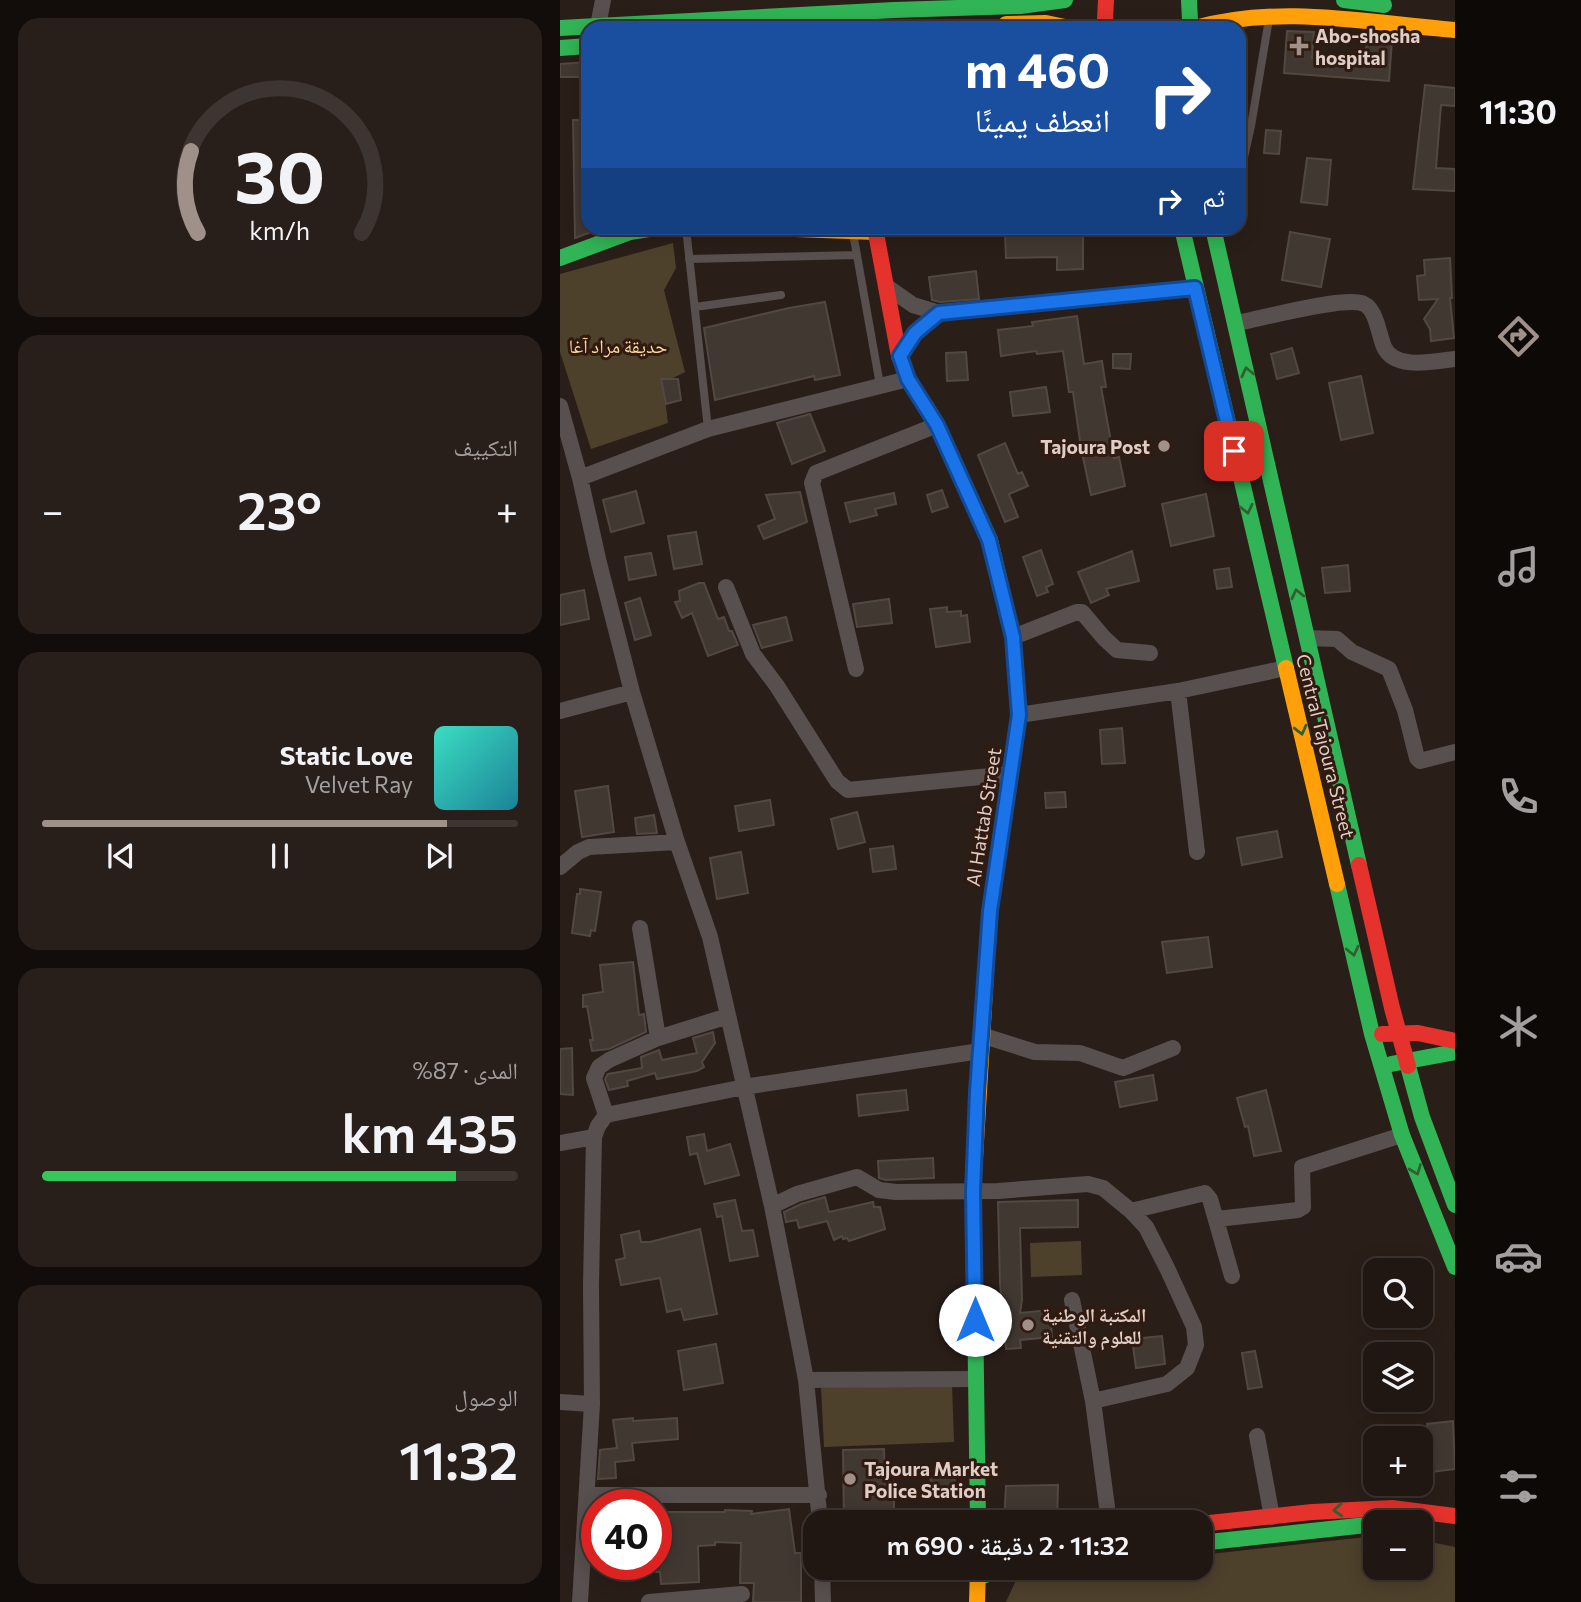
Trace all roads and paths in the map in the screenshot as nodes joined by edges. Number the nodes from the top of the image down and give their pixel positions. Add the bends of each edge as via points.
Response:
1 (603, 0) edge
2 (1065, 0) edge
3 (1106, 0) edge
4 (1189, 0) edge
5 (1344, 0) edge
6 (1365, 3) junction
7 (859, 6) edge
8 (1402, 7) dead end
9 (1270, 12) junction
10 (1363, 20) junction
11 (599, 21) edge
12 (663, 21) edge
13 (1106, 21) edge
14 (1190, 21) edge
15 (1213, 21) edge
16 (581, 27) edge
17 (560, 28) edge
18 (1455, 30) edge
19 (581, 46) edge
20 (560, 48) edge
21 (1246, 148) edge
22 (622, 235) edge
23 (687, 235) edge
24 (853, 235) edge
25 (876, 235) edge
26 (1184, 235) edge
27 (1215, 235) edge
28 (857, 255) junction
29 (560, 258) edge
30 (689, 259) junction
31 (886, 286) junction
32 (1195, 288) junction
33 (780, 295) dead end
34 (695, 307) junction
35 (939, 313) junction
36 (1237, 324) junction
37 (900, 356) junction
38 (1455, 359) edge
39 (908, 379) junction
40 (880, 386) junction
41 (561, 410) edge
42 (937, 425) junction
43 (708, 429) junction
44 (580, 478) junction
45 (726, 587) dead end
46 (1013, 637) junction
47 (1307, 638) junction
48 (1150, 653) dead end
49 (1286, 668) junction
50 (856, 669) dead end
51 (1178, 691) junction
52 (632, 692) junction
53 (560, 711) edge
54 (1019, 715) junction
55 (1455, 752) edge
56 (1012, 774) junction
57 (677, 842) junction
58 (1197, 852) dead end
59 (560, 867) edge
60 (640, 928) dead end
61 (728, 1016) junction
62 (1399, 1032) junction
63 (1372, 1034) junction
64 (659, 1038) junction
65 (1455, 1041) edge
66 (981, 1043) junction
67 (1173, 1048) dead end
68 (1455, 1052) edge
69 (1406, 1062) junction
70 (1381, 1066) junction
71 (744, 1087) junction
72 (606, 1115) junction
73 (1402, 1135) junction
74 (594, 1137) junction
75 (560, 1143) edge
76 (973, 1192) junction
77 (1455, 1205) edge
78 (772, 1206) junction
79 (1131, 1211) junction
80 (1217, 1219) junction
81 (1455, 1267) edge
82 (1231, 1276) dead end
83 (1072, 1300) dead end
84 (976, 1379) junction
85 (806, 1380) junction
86 (1093, 1401) junction
87 (560, 1402) edge
88 (592, 1404) junction
89 (1257, 1436) dead end
90 (588, 1489) edge
91 (672, 1495) edge
92 (819, 1495) junction
93 (820, 1510) edge
94 (978, 1510) edge
95 (1107, 1510) edge
96 (1455, 1516) edge
97 (1272, 1517) junction
98 (1213, 1523) edge
99 (1363, 1525) edge
100 (1433, 1528) edge
101 (1455, 1532) edge
102 (1213, 1543) edge
103 (582, 1580) edge
104 (822, 1580) edge
105 (978, 1580) edge
106 (741, 1594) dead end
107 (580, 1602) edge
108 (649, 1602) edge
109 (823, 1602) edge
110 (977, 1602) edge

1 - 11 street
2 - 7 main road via 1020,6
3 - 13 main road
4 - 14 main road
5 - 6 main road
6 - 8 main road
6 - 10 main road
7 - 12 main road
9 - 10 main road
9 - 15 main road
9 - 21 lane
10 - 18 main road
16 - 17 main road
19 - 20 main road
22 - 29 main road
23 - 30 lane
24 - 28 lane
25 - 31 main road, Al Hattab Street
26 - 32 main road, Central Tajoura Street
27 - 36 main road
28 - 30 lane
28 - 40 lane
30 - 34 lane
31 - 35 street via 912,305
31 - 37 main road, Al Hattab Street
32 - 35 street
32 -> 49 main road, Central Tajoura Street
33 - 34 lane
34 - 43 lane
35 - 37 street via 915,333
36 - 38 street via 1357,302 1373,313 1385,349 1394,357 1413,362
47 -> 36 main road
37 - 39 main road, Al Hattab Street
39 - 40 street
39 - 42 main road, Al Hattab Street
40 - 43 street
41 - 44 street
42 - 46 main road, Al Hattab Street via 989,540
42 - 50 street via 816,472 812,484
43 - 44 street
44 - 52 street
45 - 56 street via 752,654 848,790
46 - 48 street via 1082,612 1117,650
46 - 54 main road, Al Hattab Street
47 - 55 street via 1337,639 1352,652 1388,669 1420,761
47 - 62 main road
49 - 51 street
49 -> 63 main road, Central Tajoura Street
51 - 54 street
51 - 58 street
52 - 53 street
52 - 57 street
54 - 56 main road, Al Hattab Street
56 - 66 main road, Al Hattab Street via 990,911
57 - 59 street via 589,847
57 - 61 street via 710,937
60 - 64 street
61 - 64 street
61 - 71 street
62 - 63 main road
62 - 65 main road
62 - 69 main road
63 - 70 main road, Central Tajoura Street
64 - 72 street via 609,1060 596,1071 596,1087
66 - 67 street via 1035,1052 1080,1053 1123,1068
66 - 71 street
66 - 76 main road, Al Hattab Street
68 - 69 main road
69 - 70 main road
69 - 77 main road
70 - 73 main road, Central Tajoura Street
71 - 72 street
71 - 78 street
72 - 74 street
73 - 80 street via 1302,1167 1303,1208
73 -> 81 main road, Central Tajoura Street
74 - 75 street
74 - 88 street
76 - 78 street via 879,1190 856,1177
76 - 79 street via 1088,1184 1103,1188
76 - 84 main road, Al Hattab Street
78 - 85 street
79 - 80 street via 1205,1193
79 - 86 street via 1146,1227 1167,1268 1194,1327 1196,1345 1187,1368 1167,1384
80 - 82 street
83 - 86 street
84 - 85 street
84 - 94 main road, Al Hattab Street
85 - 92 street
86 - 95 street
87 - 88 street
88 - 90 street
89 - 97 street
91 - 92 street
92 - 93 street
96 -> 97 main road via 1392,1507
97 - 98 main road
99 - 102 main road
100 - 101 main road
103 - 107 street
104 - 109 street
105 - 110 main road
106 - 108 street

